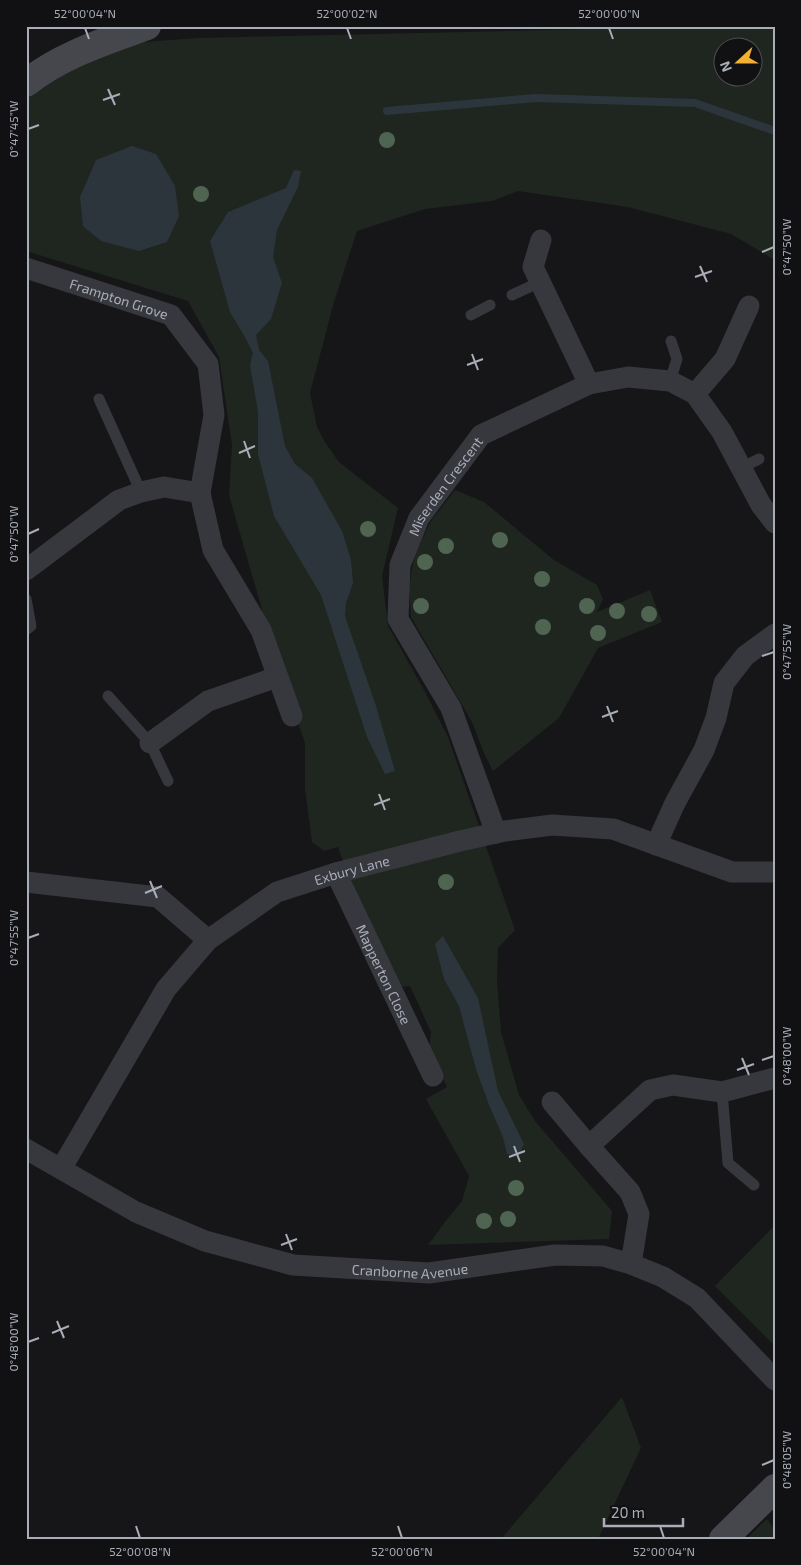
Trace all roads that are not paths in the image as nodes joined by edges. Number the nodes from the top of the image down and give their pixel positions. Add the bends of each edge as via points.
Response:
1 (147, 26) edge
2 (26, 82) edge
3 (541, 240) dead end
4 (26, 268) edge
5 (540, 282) junction
6 (512, 295) dead end
7 (490, 306) dead end
8 (749, 306) dead end
9 (471, 315) dead end
10 (671, 340) dead end
11 (670, 381) junction
12 (590, 384) junction
13 (695, 394) junction
14 (99, 399) dead end
15 (141, 492) junction
16 (200, 493) junction
17 (775, 523) edge
18 (26, 570) edge
19 (26, 599) edge
20 (26, 630) edge
21 (775, 634) edge
22 (278, 677) junction
23 (108, 696) dead end
24 (292, 716) dead end
25 (150, 743) junction
26 (168, 781) dead end
27 (496, 833) junction
28 (656, 845) junction
29 (775, 872) edge
30 (336, 873) junction
31 (26, 882) edge
32 (208, 940) junction
33 (433, 1076) dead end
34 (775, 1078) edge
35 (722, 1092) junction
36 (552, 1102) dead end
37 (589, 1146) junction
38 (26, 1149) edge
39 (61, 1169) junction
40 (754, 1185) dead end
41 (632, 1264) junction
42 (775, 1380) edge
43 (775, 1488) edge
44 (723, 1539) edge

1 - 2 street via 96,44 39,72
3 - 5 street via 533,267
4 - 16 street, Frampton Grove via 171,315 208,364 214,415
5 - 6 lane
5 - 12 street
7 - 9 lane
8 - 13 street via 725,358
10 - 11 lane via 677,359
11 - 12 street, Miserden Crescent via 628,377
11 - 13 street, Miserden Crescent
12 - 27 street, Miserden Crescent via 481,435 419,518 400,565 398,619 452,708
13 - 17 street, Miserden Crescent via 722,432 750,463 761,505
14 - 15 lane
15 - 16 street via 164,488
15 - 18 street via 119,500
16 - 22 street, Frampton Grove via 213,550 261,630
19 - 20 lane via 31,626
21 - 28 street via 745,656 724,683 704,750
22 - 24 street, Frampton Grove
22 - 25 street via 208,701
23 - 25 lane
25 - 26 lane
27 - 28 street, Exbury Lane via 552,825 613,829
27 - 30 street, Exbury Lane
28 - 29 street, Exbury Lane via 732,872
30 - 32 street, Exbury Lane via 277,892
30 - 33 street, Mapperton Close
31 - 32 street via 158,897
32 - 39 street, Exbury Lane via 166,989
34 - 35 street
35 - 37 street via 673,1085 650,1090
35 - 40 lane via 728,1162
36 - 37 street
37 - 41 street via 630,1192 639,1214
38 - 39 street, Cranborne Avenue
39 - 41 street, Cranborne Avenue via 136,1212 196,1237 293,1265 430,1273 555,1255 603,1256
41 - 42 street, Cranborne Avenue via 663,1277 697,1298
43 - 44 street

